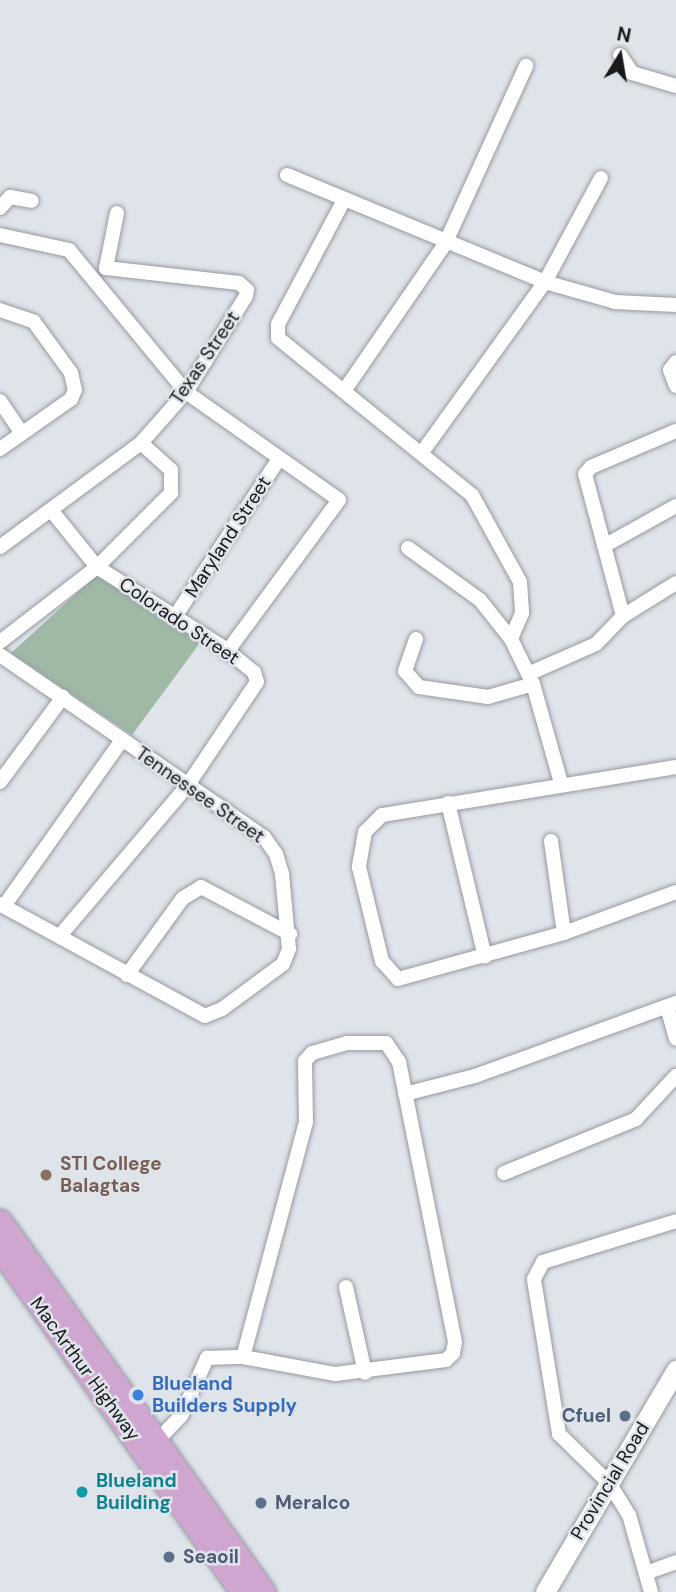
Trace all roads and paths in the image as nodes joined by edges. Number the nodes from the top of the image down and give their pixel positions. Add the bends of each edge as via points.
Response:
1 (620, 55) dead end
2 (526, 66) dead end
3 (676, 86) edge
4 (287, 175) dead end
5 (601, 178) dead end
6 (344, 200) junction
7 (32, 201) dead end
8 (0, 208) edge
9 (117, 213) dead end
10 (0, 235) edge
11 (445, 244) junction
12 (106, 268) junction
13 (92, 277) junction
14 (545, 282) junction
15 (676, 305) edge
16 (0, 310) edge
17 (676, 362) edge
18 (676, 386) edge
19 (344, 391) junction
20 (186, 392) junction
21 (0, 401) edge
22 (676, 431) edge
23 (21, 432) junction
24 (141, 443) junction
25 (0, 449) edge
26 (423, 451) junction
27 (279, 458) junction
28 (676, 506) edge
29 (51, 510) junction
30 (604, 546) junction
31 (0, 547) edge
32 (408, 548) dead end
33 (97, 567) junction
34 (676, 583) edge
35 (176, 615) junction
36 (623, 616) junction
37 (416, 639) dead end
38 (511, 639) junction
39 (0, 642) edge
40 (227, 653) junction
41 (0, 655) edge
42 (530, 679) junction
43 (63, 697) junction
44 (122, 740) junction
45 (676, 767) edge
46 (0, 782) edge
47 (561, 783) junction
48 (187, 786) junction
49 (448, 803) junction
50 (551, 841) dead end
51 (676, 892) edge
52 (2, 905) edge
53 (564, 933) junction
54 (289, 934) junction
55 (60, 936) junction
56 (485, 957) junction
57 (127, 975) junction
58 (671, 1005) edge
59 (676, 1039) edge
60 (676, 1076) edge
61 (405, 1094) junction
62 (504, 1173) dead end
63 (0, 1221) edge
64 (676, 1221) edge
65 (0, 1249) edge
66 (346, 1287) dead end
67 (243, 1357) junction
68 (676, 1370) edge
69 (366, 1373) junction
70 (151, 1446) junction
71 (609, 1483) junction
72 (676, 1562) edge
73 (646, 1573) junction
74 (243, 1592) edge
75 (264, 1592) edge
76 (545, 1592) edge
77 (650, 1592) edge

1 - 3 street via 632,73
2 - 11 street
4 - 6 street
5 - 14 street
6 - 11 street
6 - 19 street via 276,332
7 - 8 street via 10,197
9 - 12 street
10 - 13 street via 63,246
11 - 14 street
11 - 19 street
12 - 13 street
12 - 20 street, Texas Street via 239,283 247,290
13 - 20 street
14 - 15 street via 615,302
14 - 26 street
16 - 23 street via 34,322 75,381 71,399
17 - 18 street via 670,370
19 - 26 street
20 - 24 street, Texas Street
20 - 27 street
21 - 23 street
22 - 30 street via 591,467 585,474
23 - 25 street
24 - 29 street, Texas Street
24 - 33 street via 171,470 171,493
26 - 38 street via 472,495 520,582 522,613
27 - 35 street, Maryland Street
27 - 40 street via 339,499
28 - 30 street
29 - 31 street, Texas Street
29 - 33 street, Colorado Street
30 - 36 street
32 - 38 street via 480,600
33 - 35 street, Colorado Street
33 - 39 street
34 - 36 street
35 - 40 street, Colorado Street
36 - 42 street via 596,644
37 - 42 street via 405,671 419,687 488,697
38 - 42 street
40 - 48 street, Colorado Street via 254,672 257,682
41 - 43 street, Tennessee Street
42 - 47 street
43 - 44 street, Tennessee Street
43 - 46 street
44 - 48 street, Tennessee Street
44 - 52 street
45 - 47 street
47 - 49 street
48 - 54 street, Tennessee Street via 264,838 276,854
48 - 55 street, Colorado Street
49 - 56 street
49 - 56 street via 383,815 370,825 359,867 365,903 382,961 398,979
50 - 53 street
51 - 53 street
52 - 55 street, Tennessee Street
53 - 56 street
54 - 57 street, Tennessee Street via 283,964 211,1015 198,1013
54 - 57 street via 201,887 183,898
55 - 57 street, Tennessee Street
58 - 59 street
58 - 61 street via 475,1076
60 - 62 street via 636,1119
61 - 67 street via 399,1062 386,1043 347,1043 312,1053 305,1061 306,1122
61 - 69 street via 455,1342 446,1360
63 - 70 highway, MacArthur Highway
64 - 71 street via 543,1262 536,1269 559,1434
65 - 70 highway, MacArthur Highway
66 - 69 street
67 - 69 street via 290,1368
67 - 70 street via 207,1358 186,1407
68 - 71 main road, Provincial Road
70 - 74 highway, MacArthur Highway
70 - 75 highway, MacArthur Highway
71 - 73 street via 629,1515
71 - 76 main road, Provincial Road
72 - 73 street
73 - 77 street

